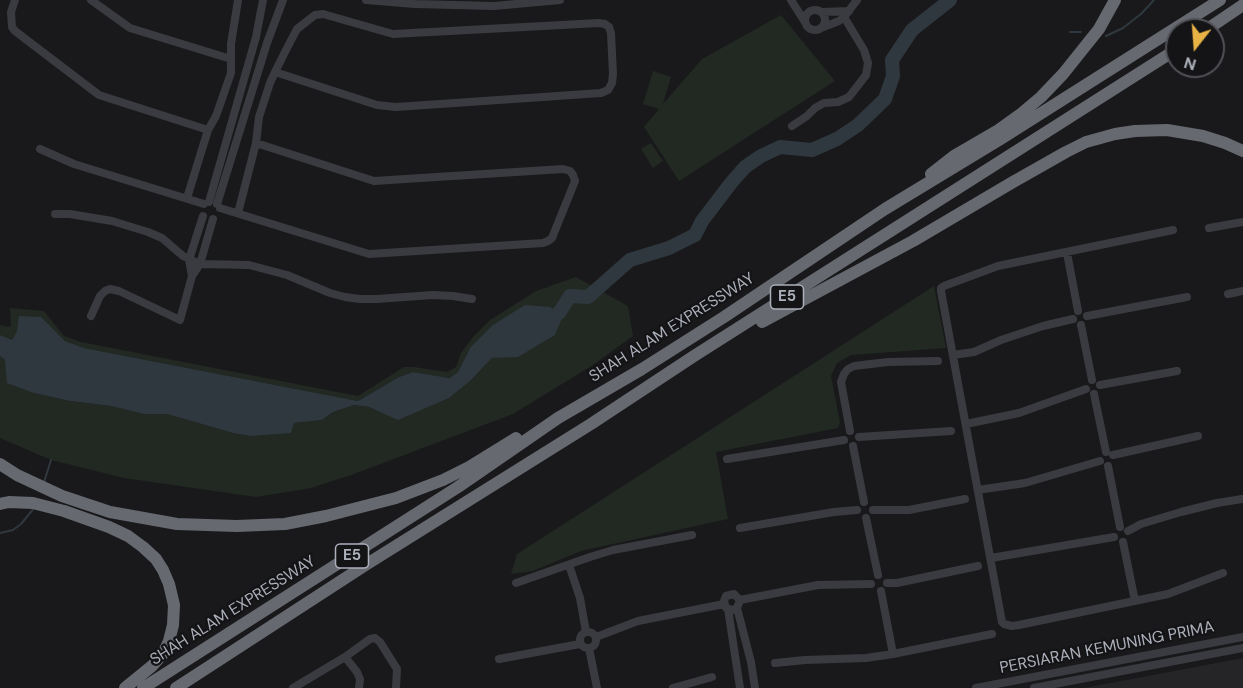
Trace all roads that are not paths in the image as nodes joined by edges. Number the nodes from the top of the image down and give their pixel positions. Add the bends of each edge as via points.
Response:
1 (15, 0) edge
2 (91, 0) edge
3 (238, 0) edge
4 (263, 0) edge
5 (366, 0) edge
6 (560, 0) edge
7 (791, 0) edge
8 (807, 0) edge
9 (857, 0) edge
10 (1115, 0) edge
11 (1220, 0) edge
12 (283, 2) edge
13 (1243, 5) edge
14 (818, 11) junction
15 (1243, 11) edge
16 (847, 14) junction
17 (1230, 15) junction
18 (1225, 18) edge
19 (806, 23) junction
20 (821, 28) junction
21 (1165, 57) edge
22 (231, 59) junction
23 (275, 72) junction
24 (792, 126) dead end
25 (208, 130) junction
26 (256, 143) junction
27 (40, 149) dead end
28 (1243, 151) edge
29 (187, 198) junction
30 (212, 205) junction
31 (885, 209) junction
32 (238, 213) junction
33 (55, 214) dead end
34 (203, 216) junction
35 (213, 219) junction
36 (1243, 222) edge
37 (1209, 228) dead end
38 (1173, 230) dead end
39 (1067, 253) junction
40 (189, 260) junction
41 (200, 264) junction
42 (192, 276) junction
43 (1243, 291) edge
44 (1228, 294) dead end
45 (1187, 297) dead end
46 (472, 299) dead end
47 (1076, 315) junction
48 (91, 316) dead end
49 (1087, 316) junction
50 (1081, 325) junction
51 (953, 355) junction
52 (694, 356) junction
53 (938, 361) dead end
54 (1177, 370) dead end
55 (1096, 382) junction
56 (1090, 391) junction
57 (558, 418) junction
58 (966, 424) junction
59 (850, 431) junction
60 (951, 431) dead end
61 (1198, 436) dead end
62 (860, 437) junction
63 (844, 440) junction
64 (853, 446) junction
65 (1109, 453) junction
66 (727, 459) dead end
67 (1104, 463) junction
68 (0, 464) edge
69 (978, 490) junction
70 (1243, 498) edge
71 (965, 499) dead end
72 (864, 502) junction
73 (0, 504) edge
74 (857, 510) junction
75 (873, 510) junction
76 (866, 518) junction
77 (740, 528) dead end
78 (1124, 529) junction
79 (692, 535) dead end
80 (1114, 537) junction
81 (1123, 542) junction
82 (990, 558) junction
83 (569, 565) junction
84 (978, 566) dead end
85 (1223, 573) dead end
86 (878, 575) junction
87 (516, 583) dead end
88 (887, 583) junction
89 (871, 584) junction
90 (880, 591) junction
91 (1135, 601) junction
92 (732, 605) junction
93 (586, 632) junction
94 (992, 634) dead end
95 (596, 637) junction
96 (1242, 637) edge
97 (585, 646) junction
98 (1243, 648) edge
99 (893, 654) junction
100 (345, 657) junction
101 (499, 659) dead end
102 (775, 663) dead end
103 (712, 677) dead end
104 (754, 685) edge
105 (740, 686) edge
106 (124, 688) edge
107 (142, 688) edge
108 (176, 688) edge
109 (293, 688) edge
110 (359, 688) edge
111 (396, 688) edge
112 (597, 688) edge
113 (674, 688) edge
114 (976, 688) edge
115 (1034, 688) edge

1 - 25 street via 11,20 19,35 99,95
2 - 22 street via 130,28
3 - 22 street
4 - 30 street
5 - 6 street via 494,6
7 - 19 street
8 - 14 street
9 - 16 street
10 - 31 highway via 1099,29 1041,97
11 - 31 highway, SHAH ALAM EXPRESSWAY / E5
12 - 30 street
13 - 17 highway
14 - 16 street
14 - 19 street via 807,14
14 - 20 street via 825,19
15 - 17 highway
16 - 20 street
16 - 24 street via 864,50 866,75 849,97 824,103
17 - 18 highway
19 - 20 street via 812,29
21 - 52 highway, SHAH ALAM EXPRESSWAY / E5
22 - 25 street via 231,73
23 - 23 street via 297,29 315,15 323,14 393,33 599,23 609,27 611,33 612,83 601,93 396,107 377,105
23 - 26 street via 259,117
25 - 29 street
26 - 32 street
26 - 32 street via 374,181 562,169 570,171 574,181 552,238 538,243 369,254
27 - 29 street via 74,164
28 - 52 highway via 1203,136 1167,130 1135,131 1086,142 727,343
29 - 30 street
30 - 32 street
30 - 34 street via 201,210
30 - 35 street via 219,215
31 - 57 highway, SHAH ALAM EXPRESSWAY / E5 via 642,369
33 - 40 street via 112,221 148,232
34 - 35 street
34 - 40 street
35 - 41 street
36 - 37 street
38 - 39 street
39 - 47 street
39 - 51 street via 998,266 941,288
40 - 41 street
40 - 42 street
41 - 42 street
41 - 46 street via 249,265 330,293 360,299 433,295
42 - 48 street via 180,320 110,289 100,296
43 - 44 street
45 - 49 street
47 - 49 street
47 - 50 street via 1075,323
47 - 51 street via 974,352
49 - 50 street
50 - 55 street
51 - 58 street
52 - 108 highway, SHAH ALAM EXPRESSWAY / E5
53 - 59 street via 888,362 848,369 841,381
54 - 55 street
55 - 56 street via 1100,390
56 - 58 street via 1019,413
56 - 65 street
57 - 68 highway via 443,480 396,498 285,524 177,524 110,512 62,496
57 - 107 highway, SHAH ALAM EXPRESSWAY / E5 via 458,487
58 - 69 street
59 - 62 street
59 - 63 street
60 - 62 street
61 - 65 street
62 - 64 street
63 - 64 street
63 - 66 street
64 - 72 street
65 - 67 street via 1101,455
67 - 69 street via 1025,483
67 - 78 street
69 - 82 street
70 - 78 street
71 - 75 street via 909,510
72 - 74 street
72 - 75 street
73 - 106 highway via 48,506 109,527 128,536 156,559 169,584 174,604 173,625 162,654
74 - 76 street
74 - 77 street
75 - 76 street
76 - 86 street
78 - 80 street via 1114,532
78 - 81 street via 1128,538
79 - 83 street via 613,550
80 - 81 street
80 - 82 street
81 - 91 street
82 - 91 street via 1002,622 1007,626
83 - 87 street
83 - 93 street
84 - 88 street
85 - 91 street via 1168,594
86 - 88 street
86 - 89 street
88 - 90 street
89 - 90 street
89 - 92 street via 818,585
90 - 99 street
92 - 95 street via 638,621
92 - 104 street via 751,662
92 - 105 street
93 - 95 street
93 - 97 street via 580,636
94 - 99 street
95 - 97 street via 595,645
96 - 114 street, PERSIARAN KEMUNING PRIMA
97 - 101 street
97 - 112 street
98 - 115 street, PERSIARAN KEMUNING PRIMA
99 - 102 street
100 - 109 street
100 - 110 street via 357,672
100 - 111 street via 370,639 378,639 397,669
103 - 113 street
104 - 105 street

